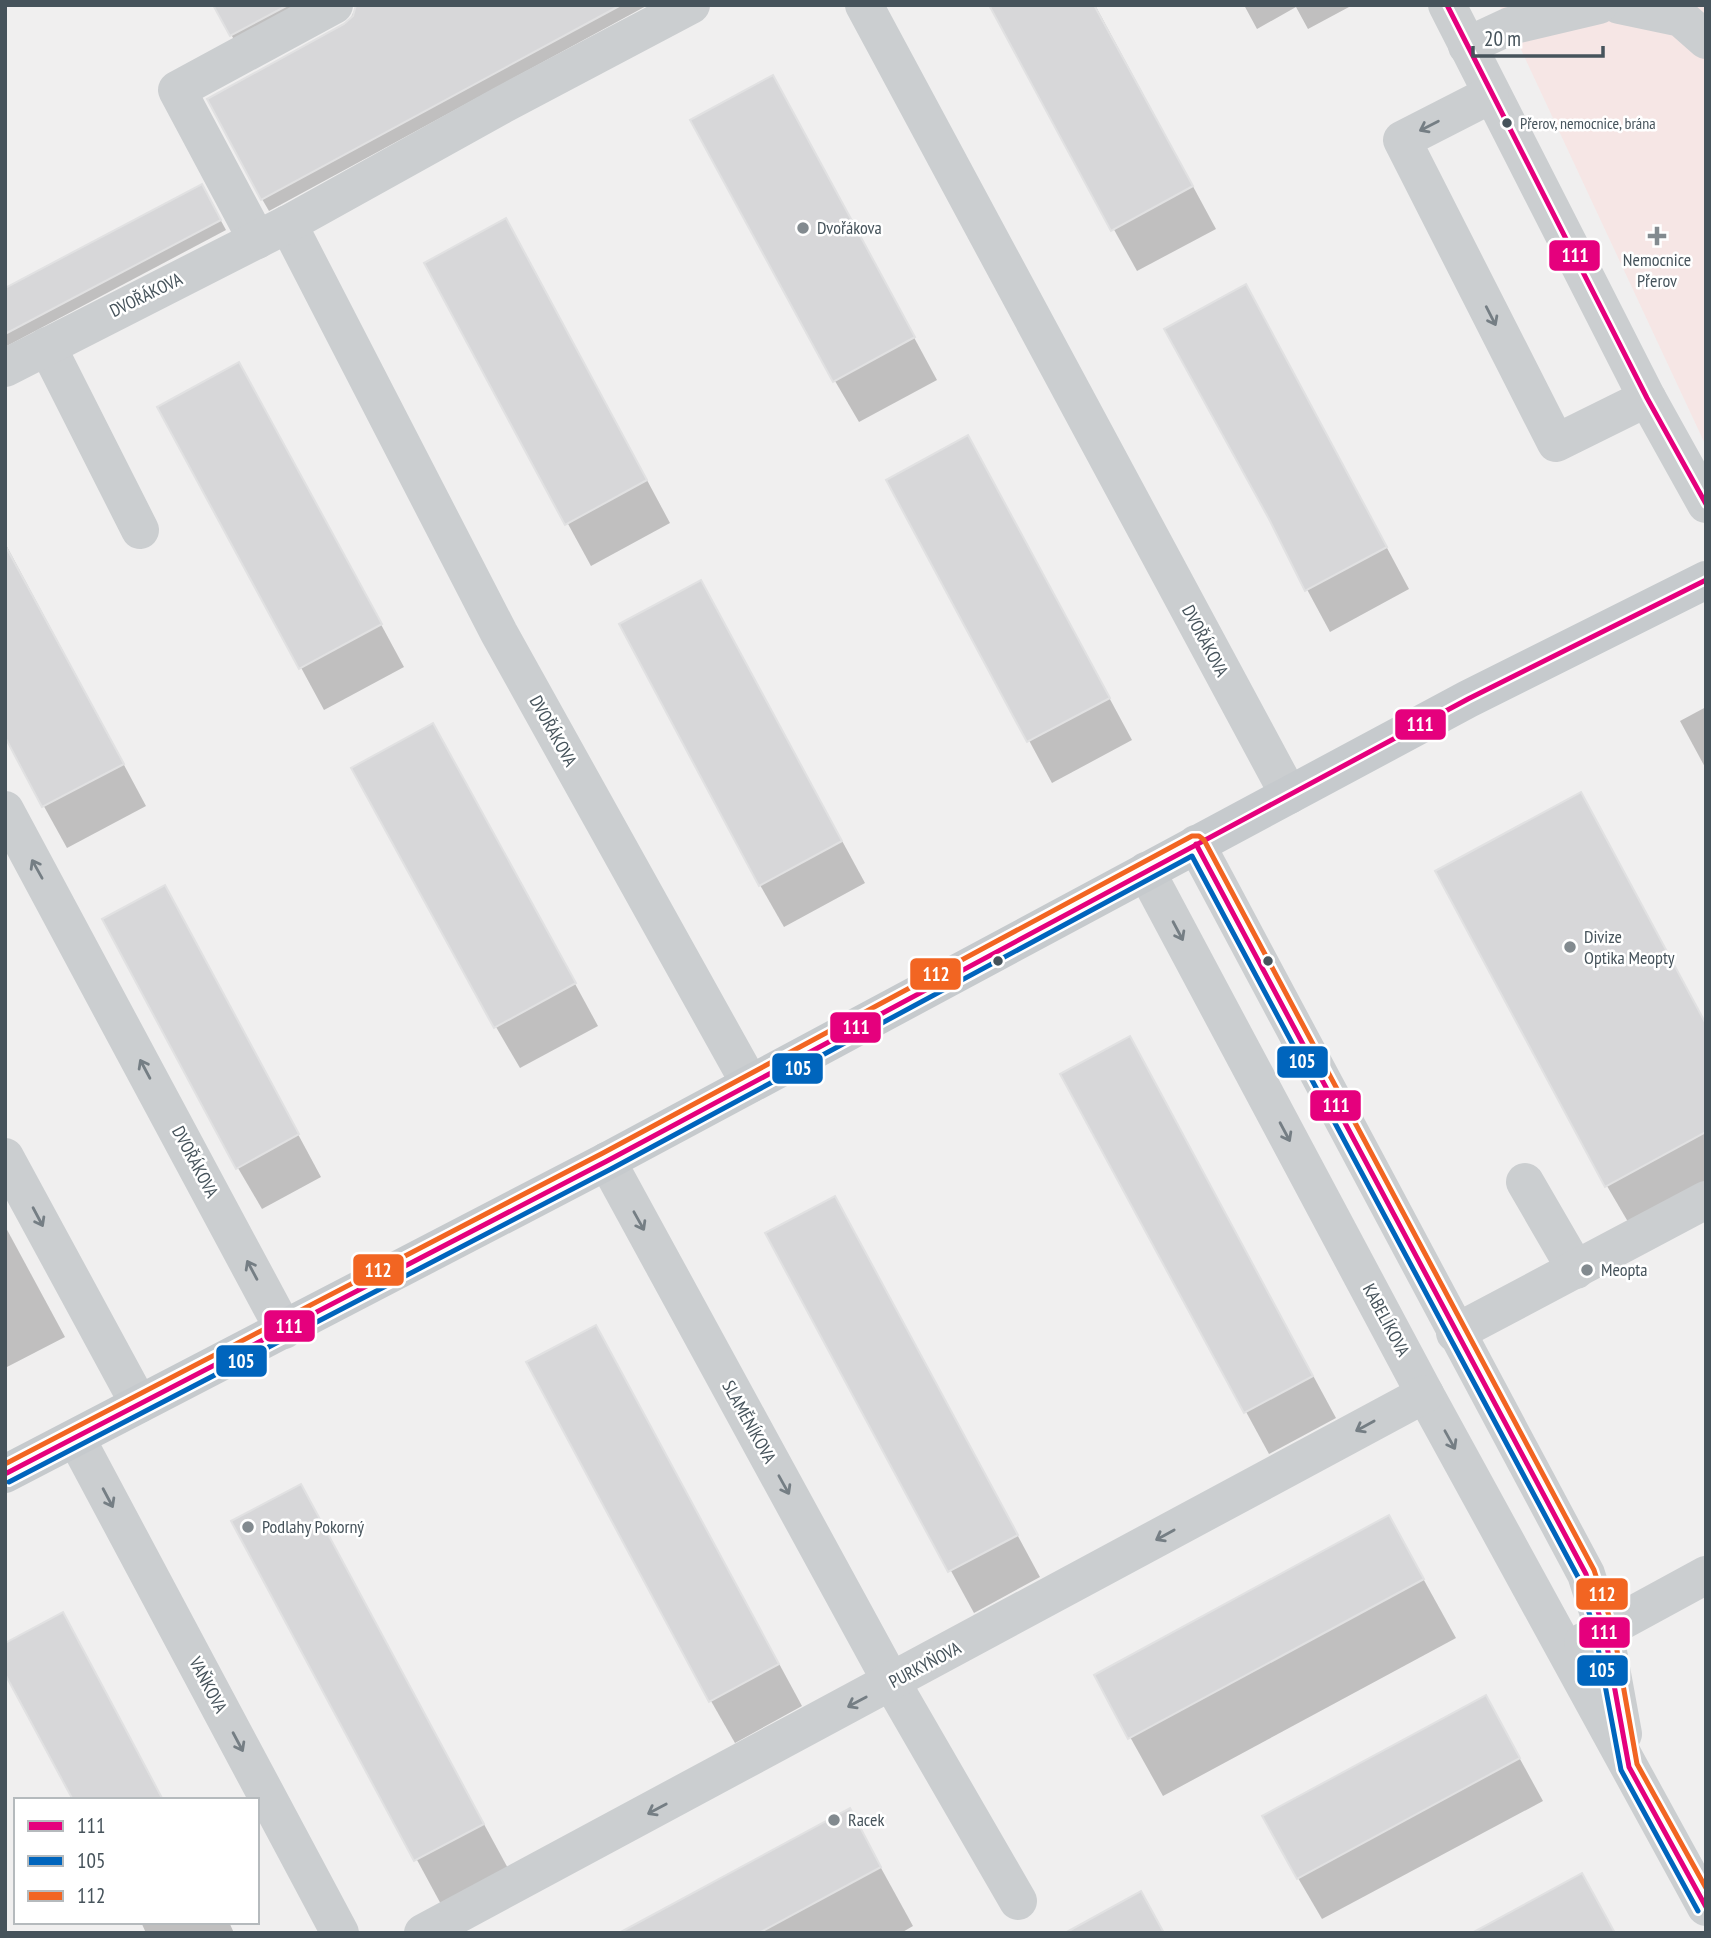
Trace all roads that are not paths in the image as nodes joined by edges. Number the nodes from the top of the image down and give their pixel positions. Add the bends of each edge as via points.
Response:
1 (334, 5) edge
2 (691, 5) edge
3 (863, 5) edge
4 (1447, 5) edge
5 (1599, 5) edge
6 (1619, 5) edge
7 (1706, 40) edge
8 (1467, 46) junction
9 (1490, 95) junction
10 (272, 232) junction
11 (47, 346) junction
12 (5, 368) edge
13 (1647, 398) junction
14 (1706, 504) edge
15 (140, 530) dead end
16 (1706, 580) edge
17 (1289, 795) junction
18 (5, 810) edge
19 (1196, 844) junction
20 (1146, 871) junction
21 (750, 1084) junction
22 (5, 1157) edge
23 (607, 1161) junction
24 (1525, 1182) dead end
25 (1706, 1200) edge
26 (1576, 1270) junction
27 (284, 1330) junction
28 (1455, 1333) junction
29 (1425, 1394) junction
30 (139, 1404) junction
31 (76, 1438) junction
32 (5, 1474) edge
33 (1706, 1575) edge
34 (1604, 1630) junction
35 (1566, 1652) junction
36 (892, 1683) junction
37 (1629, 1767) junction
38 (1018, 1901) dead end
39 (1706, 1907) edge
40 (340, 1933) edge
41 (423, 1933) edge

1 - 10 street via 177,90
2 - 10 street, DVOŘÁKOVA
3 - 17 street, DVOŘÁKOVA
4 - 8 street
5 - 8 street via 1510,26
6 - 7 street via 1681,18
8 - 9 street
9 - 13 street
9 -> 13 street via 1402,140 1556,443
10 - 11 street, DVOŘÁKOVA
10 - 21 street, DVOŘÁKOVA
11 - 12 street, DVOŘÁKOVA
11 - 15 street
13 - 14 street
16 - 17 main road
17 - 19 main road
27 -> 18 street, DVOŘÁKOVA
19 - 20 main road
19 - 28 street, KABELÍKOVA
20 - 21 main road
20 -> 29 street, KABELÍKOVA
21 - 23 main road
22 -> 30 street
23 - 27 main road
23 -> 36 street, SLAMĚNÍKOVA
24 - 26 street
25 - 26 street
26 - 28 street
27 - 30 main road
28 - 34 street, KABELÍKOVA via 1586,1574
29 -> 35 street, KABELÍKOVA
29 -> 36 street, PURKYŇOVA
30 - 31 main road
31 - 32 main road
31 -> 40 street, VAŇKOVA
33 - 34 street
34 - 35 street
34 - 37 street, KABELÍKOVA
35 - 37 street, KABELÍKOVA
36 - 38 street, SLAMĚNÍKOVA
36 -> 41 street, PURKYŇOVA
37 - 39 street, KABELÍKOVA

